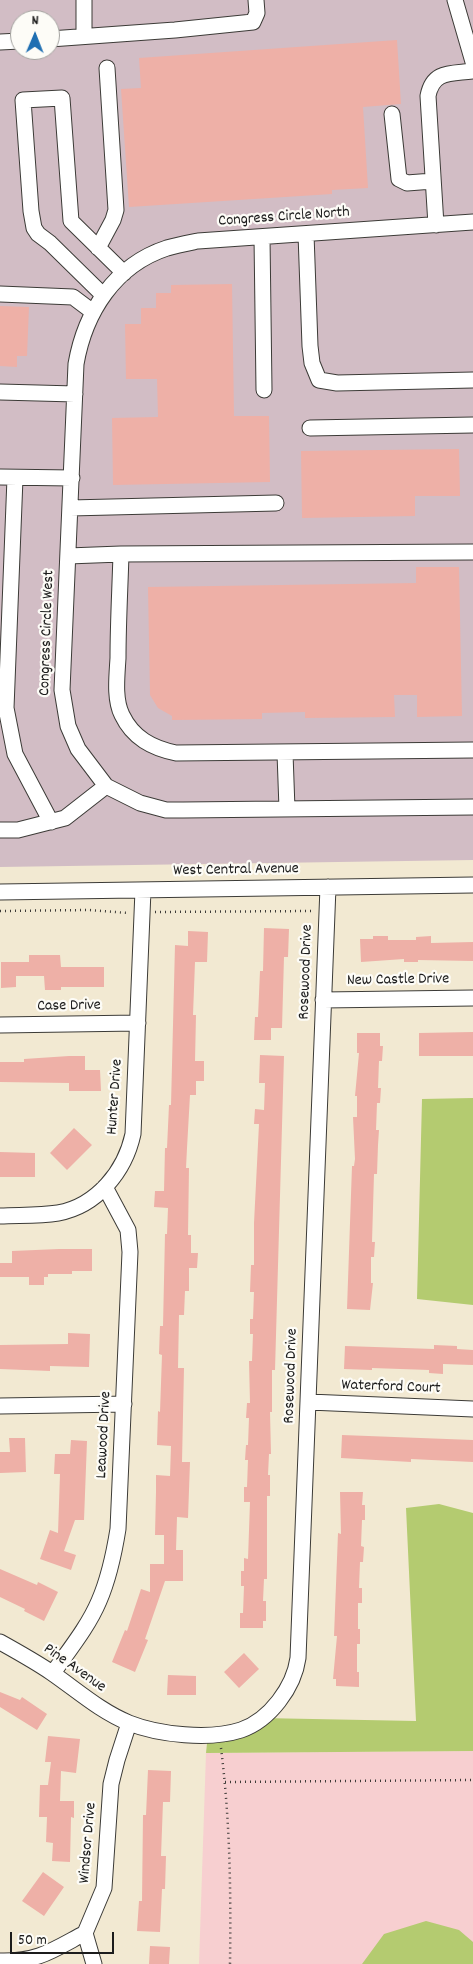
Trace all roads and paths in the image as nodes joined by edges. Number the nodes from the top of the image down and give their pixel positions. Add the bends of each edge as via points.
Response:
1 (84, 0) edge
2 (256, 0) edge
3 (460, 3) edge
4 (84, 36) junction
5 (60, 38) edge
6 (473, 62) edge
7 (107, 68) dead end
8 (473, 71) edge
9 (392, 114) dead end
10 (433, 181) junction
11 (473, 222) edge
12 (436, 225) junction
13 (306, 234) junction
14 (262, 237) junction
15 (98, 248) junction
16 (124, 273) junction
17 (107, 291) junction
18 (0, 294) edge
19 (93, 312) junction
20 (473, 380) edge
21 (264, 390) dead end
22 (0, 392) edge
23 (75, 394) junction
24 (473, 425) edge
25 (310, 428) dead end
26 (8, 478) edge
27 (72, 478) junction
28 (276, 503) dead end
29 (70, 508) junction
30 (473, 552) edge
31 (120, 554) junction
32 (68, 556) junction
33 (473, 750) edge
34 (285, 753) junction
35 (106, 786) junction
36 (473, 807) edge
37 (287, 809) junction
38 (51, 822) junction
39 (0, 830) edge
40 (473, 885) edge
41 (328, 887) junction
42 (143, 890) junction
43 (0, 892) edge
44 (0, 911) edge
45 (326, 911) junction
46 (142, 912) junction
47 (473, 998) edge
48 (323, 1000) junction
49 (138, 1023) junction
50 (0, 1025) edge
51 (106, 1187) junction
52 (0, 1216) edge
53 (309, 1402) junction
54 (124, 1404) junction
55 (0, 1406) edge
56 (473, 1408) edge
57 (0, 1642) edge
58 (53, 1674) junction
59 (129, 1723) junction
60 (219, 1734) junction
61 (473, 1780) edge
62 (225, 1782) junction
63 (85, 1933) junction
64 (0, 1961) edge
65 (94, 1964) edge
66 (230, 1964) edge

1 - 4 street
2 - 4 street via 257,13 253,22
3 - 6 street
4 - 5 street
7 - 15 street via 116,210
8 - 10 street via 446,74 430,85
9 - 10 street via 399,179 406,183
10 - 12 street
11 - 12 street, Congress Circle North
12 - 13 street, Congress Circle North
13 - 14 street, Congress Circle North
13 - 20 street via 310,346 319,380 337,384
14 - 16 street, Congress Circle North via 198,241 167,248
14 - 21 street
15 - 16 street
15 - 17 street via 71,221 62,98 23,100 34,228
16 - 17 street, Congress Circle North
17 - 19 street, Congress Circle West
18 - 19 street via 73,297
19 - 23 street, Congress Circle West via 79,349
22 - 23 street
23 - 27 street, Congress Circle West
24 - 25 street
26 - 27 street
26 - 38 street via 6,708 15,754
27 - 29 street, Congress Circle West
28 - 29 street
29 - 32 street, Congress Circle West
30 - 31 street
31 - 32 street
31 - 34 street via 117,681 119,707 128,726 151,746 176,753
32 - 35 street, Congress Circle West via 64,708 78,749
33 - 34 street
34 - 37 street
35 - 37 street, Congress Circle West via 140,803 166,810
35 - 38 street via 65,818
36 - 37 street, Congress Circle West
38 - 39 street via 18,830
40 - 41 street, West Central Avenue
41 - 42 street, West Central Avenue
41 - 45 street, Rosewood Drive
42 - 43 street, West Central Avenue
42 - 46 street, Hunter Drive
44 - 46 path
45 - 46 path
45 - 48 street, Rosewood Drive
46 - 49 street, Hunter Drive
47 - 48 street, New Castle Drive
48 - 53 street, Rosewood Drive
49 - 50 street, Case Drive
49 - 51 street, Hunter Drive via 133,1134 123,1164
51 - 52 street, Hunter Drive via 72,1210 44,1215
51 - 54 street, Leawood Drive via 128,1230 130,1252
53 - 56 street, Waterford Court
53 - 60 street, Rosewood Drive via 297,1667 280,1700 261,1718 242,1729
54 - 55 street
54 - 58 street, Leawood Drive via 118,1529 112,1565 99,1602
57 - 58 street, Pine Avenue
58 - 59 street, Pine Avenue via 96,1706
59 - 60 street, Rosewood Drive via 165,1733
59 - 63 street, Windsor Drive via 111,1784 104,1888
60 - 62 path
61 - 62 path
62 - 66 path via 231,1881
63 - 64 street via 45,1955
63 - 65 street

